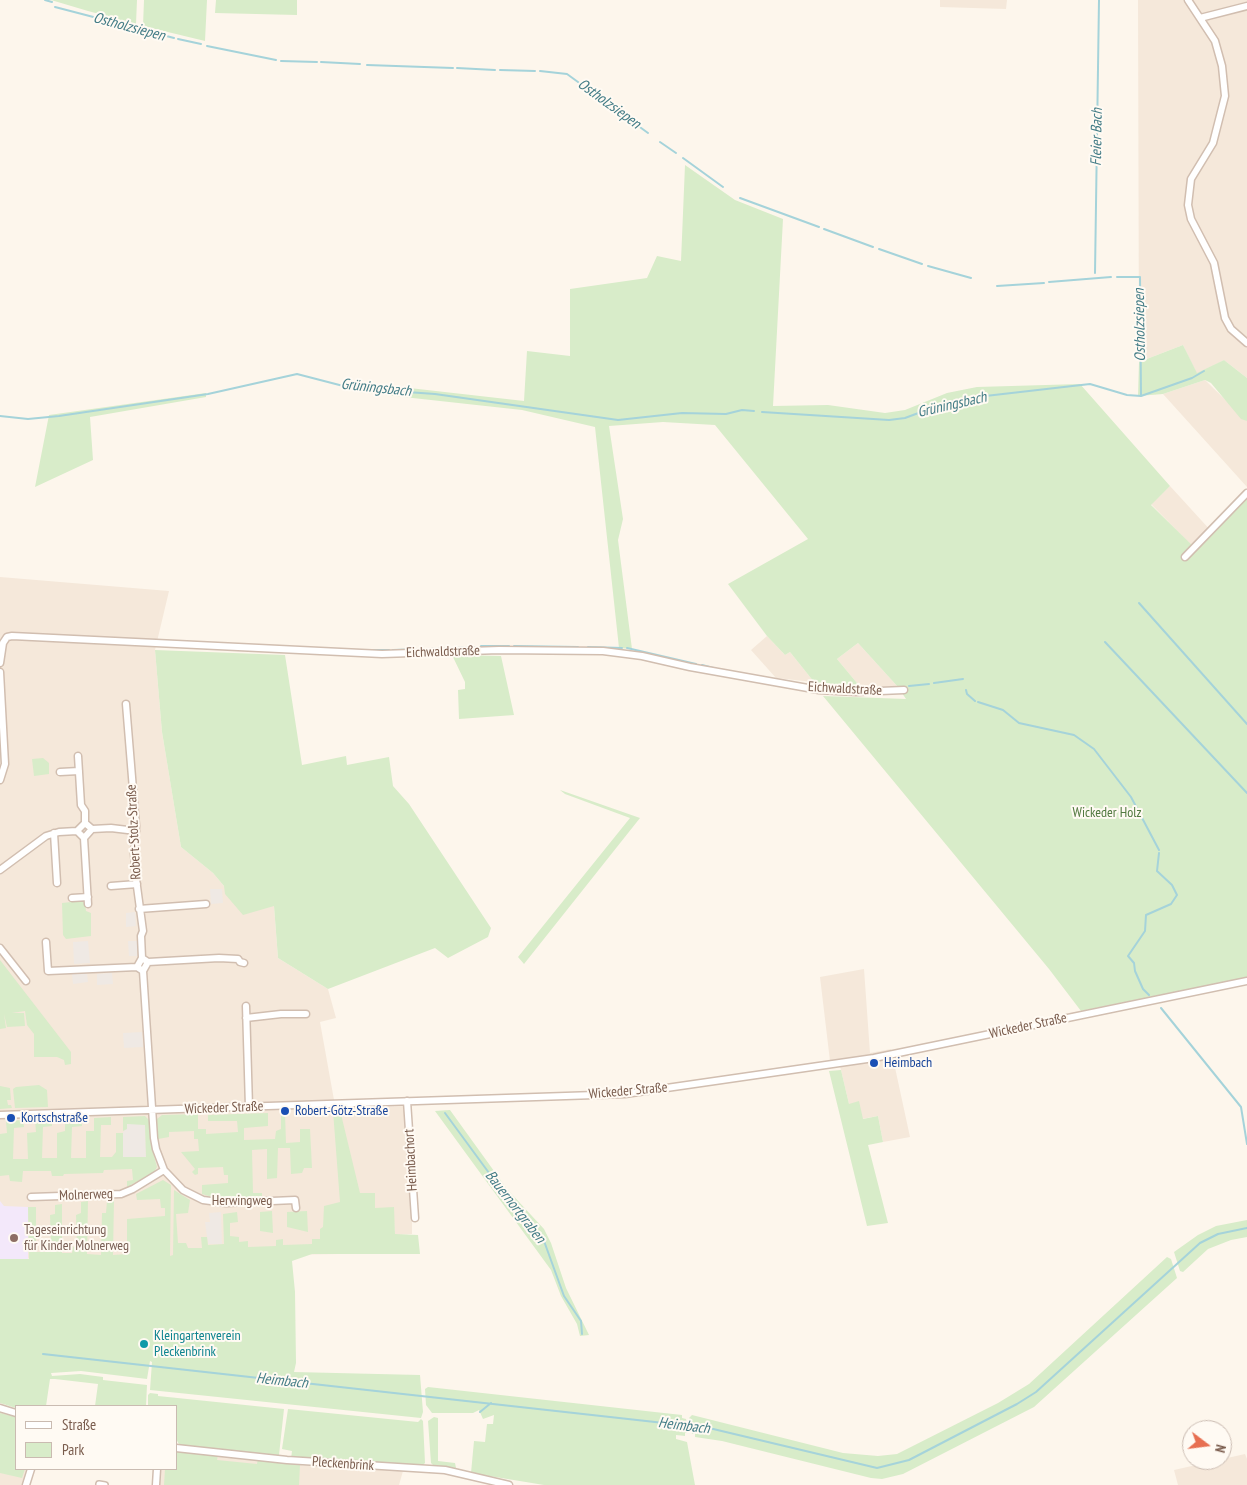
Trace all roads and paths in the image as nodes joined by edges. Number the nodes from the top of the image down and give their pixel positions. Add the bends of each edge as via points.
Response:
1 (1188, 0) edge
2 (1247, 6) edge
3 (1200, 18) junction
4 (1247, 343) edge
5 (1247, 493) edge
6 (1185, 557) dead end
7 (0, 663) edge
8 (0, 672) edge
9 (904, 690) dead end
10 (126, 704) dead end
11 (78, 756) dead end
12 (79, 771) junction
13 (60, 772) dead end
14 (0, 780) edge
15 (85, 823) junction
16 (92, 829) junction
17 (77, 831) junction
18 (136, 831) junction
19 (54, 833) junction
20 (84, 838) junction
21 (0, 870) edge
22 (56, 883) dead end
23 (137, 884) junction
24 (110, 886) dead end
25 (72, 898) dead end
26 (206, 904) dead end
27 (139, 909) junction
28 (46, 942) dead end
29 (0, 948) edge
30 (142, 958) junction
31 (148, 962) junction
32 (244, 963) dead end
33 (140, 969) junction
34 (26, 981) dead end
35 (1247, 981) edge
36 (246, 1006) dead end
37 (306, 1014) dead end
38 (246, 1018) junction
39 (407, 1102) junction
40 (249, 1107) junction
41 (153, 1110) junction
42 (0, 1115) edge
43 (164, 1170) junction
44 (31, 1197) dead end
45 (296, 1208) dead end
46 (415, 1218) dead end
47 (0, 1408) edge
48 (15, 1413) edge
49 (178, 1448) edge
50 (31, 1470) edge
51 (157, 1470) edge
52 (99, 1484) edge
53 (26, 1485) edge
54 (105, 1485) edge
55 (156, 1485) edge
56 (510, 1485) edge

1 - 3 street
2 - 3 street
3 - 4 street via 1215,41 1225,96 1213,143 1191,179 1188,205 1191,218 1214,263 1224,318
5 - 6 street
7 - 9 street, Eichwaldstraße via 3,643 12,636 382,654 499,650 604,652 642,656 819,690
8 - 14 street via 5,764
10 - 18 street, Robert-Stolz-Straße
11 - 12 street
12 - 13 street
12 - 15 street
15 - 16 street
15 - 17 street
16 - 18 street
16 - 20 street
17 - 19 street
17 - 20 street
18 - 23 street, Robert-Stolz-Straße
19 - 21 street
19 - 22 street
20 - 25 street via 88,901
23 - 24 street
23 - 27 street, Robert-Stolz-Straße
26 - 27 street
27 - 30 street, Robert-Stolz-Straße via 143,932
28 - 33 street via 48,971 112,966
29 - 34 street
30 - 31 street
30 - 33 street, Robert-Stolz-Straße
31 - 32 street via 219,958 238,959
31 - 33 street
33 - 41 street
35 - 39 street, Wickeder Straße via 904,1052 803,1069 625,1094
36 - 38 street
37 - 38 street
38 - 40 street
39 - 40 street, Wickeder Straße
39 - 46 street, Heimbachort
40 - 41 street, Wickeder Straße
41 - 42 street, Wickeder Straße
41 - 43 street, Herwingweg via 156,1149
43 - 44 street, Molnerweg via 120,1194
43 - 45 street, Herwingweg via 184,1190 203,1200 219,1203 295,1200
47 - 48 street
49 - 56 street, Pleckenbrink via 287,1460 446,1470
50 - 53 street
51 - 55 street
52 - 54 street

